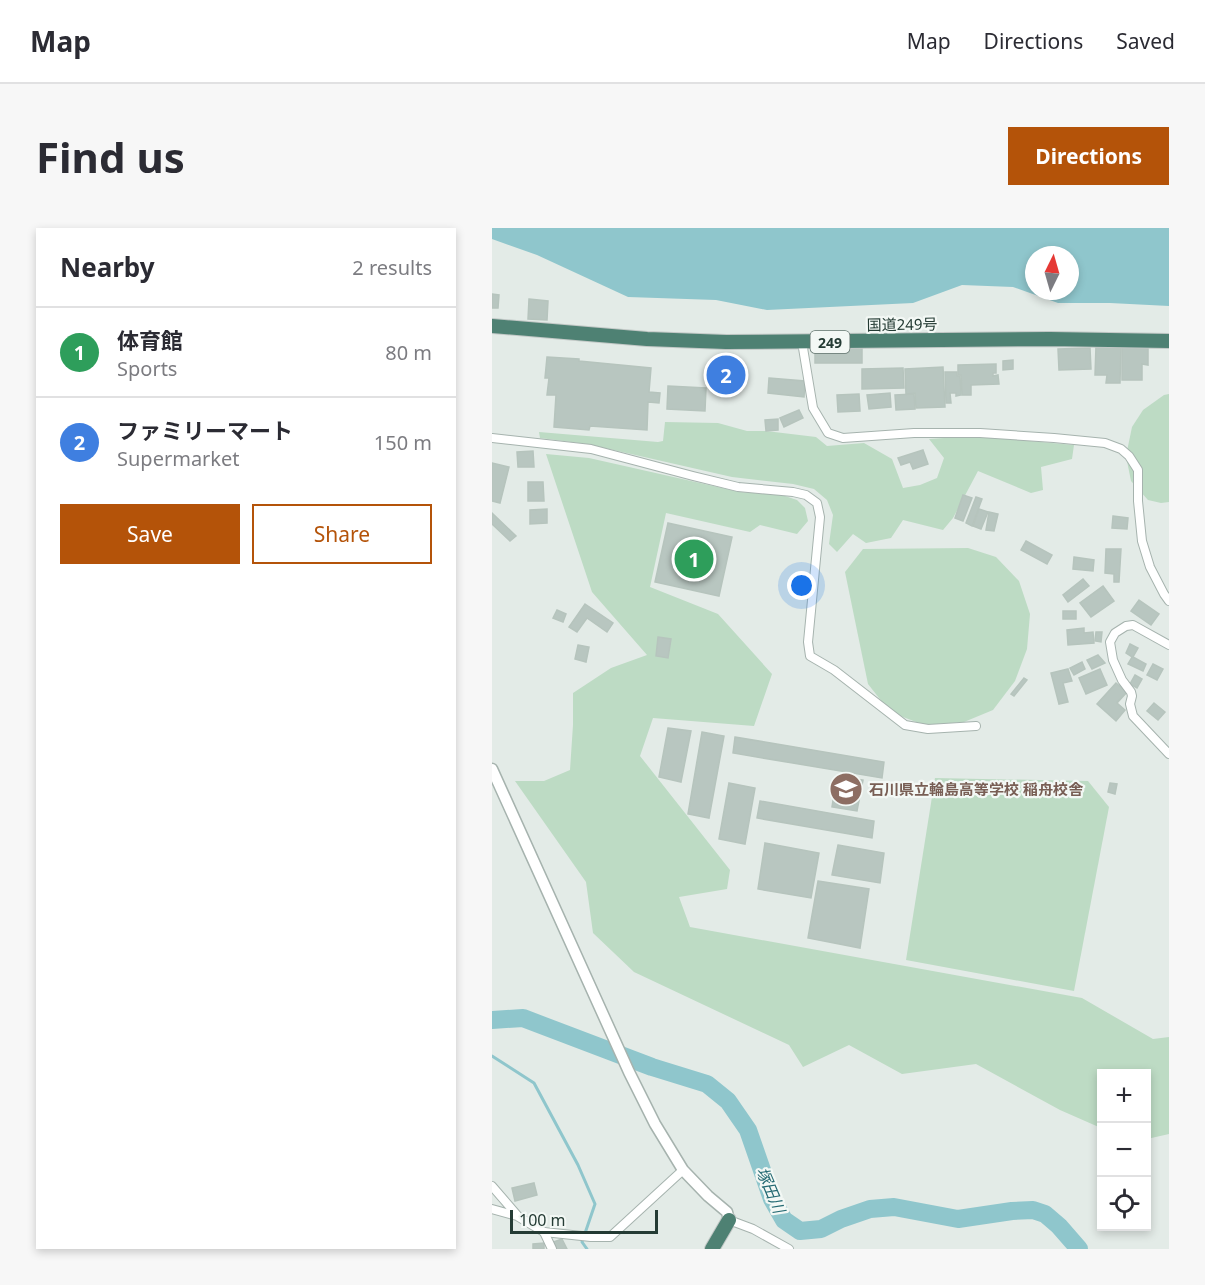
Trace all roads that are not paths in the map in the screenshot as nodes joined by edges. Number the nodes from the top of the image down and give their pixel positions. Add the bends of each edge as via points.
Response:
1 (492, 326) edge
2 (1169, 341) edge
3 (802, 342) junction
4 (492, 438) edge
5 (1169, 601) edge
6 (1169, 645) edge
7 (976, 726) dead end
8 (1169, 754) edge
9 (492, 770) edge
10 (683, 1170) junction
11 (492, 1186) edge
12 (492, 1209) edge
13 (517, 1216) junction
14 (729, 1220) junction
15 (544, 1233) junction
16 (552, 1249) edge
17 (712, 1249) edge
18 (789, 1249) edge

1 - 3 highway, 国道249号 / 249 via 647,339
2 - 3 highway, 国道249号 / 249
3 - 5 street via 813,408 828,433 843,438 980,433 1105,443 1121,449 1138,470 1142,541 1150,567
4 - 7 street via 591,449 738,486 806,495 817,503 820,517 810,656 904,725 928,729
6 - 8 street via 1133,625 1115,633 1110,642 1113,660 1131,692 1133,716
9 - 10 street via 629,1072
10 - 14 street via 727,1212
10 - 15 street via 610,1237
11 - 13 street
12 - 13 street
13 - 15 street
14 - 17 highway
14 - 18 street
15 - 16 street

